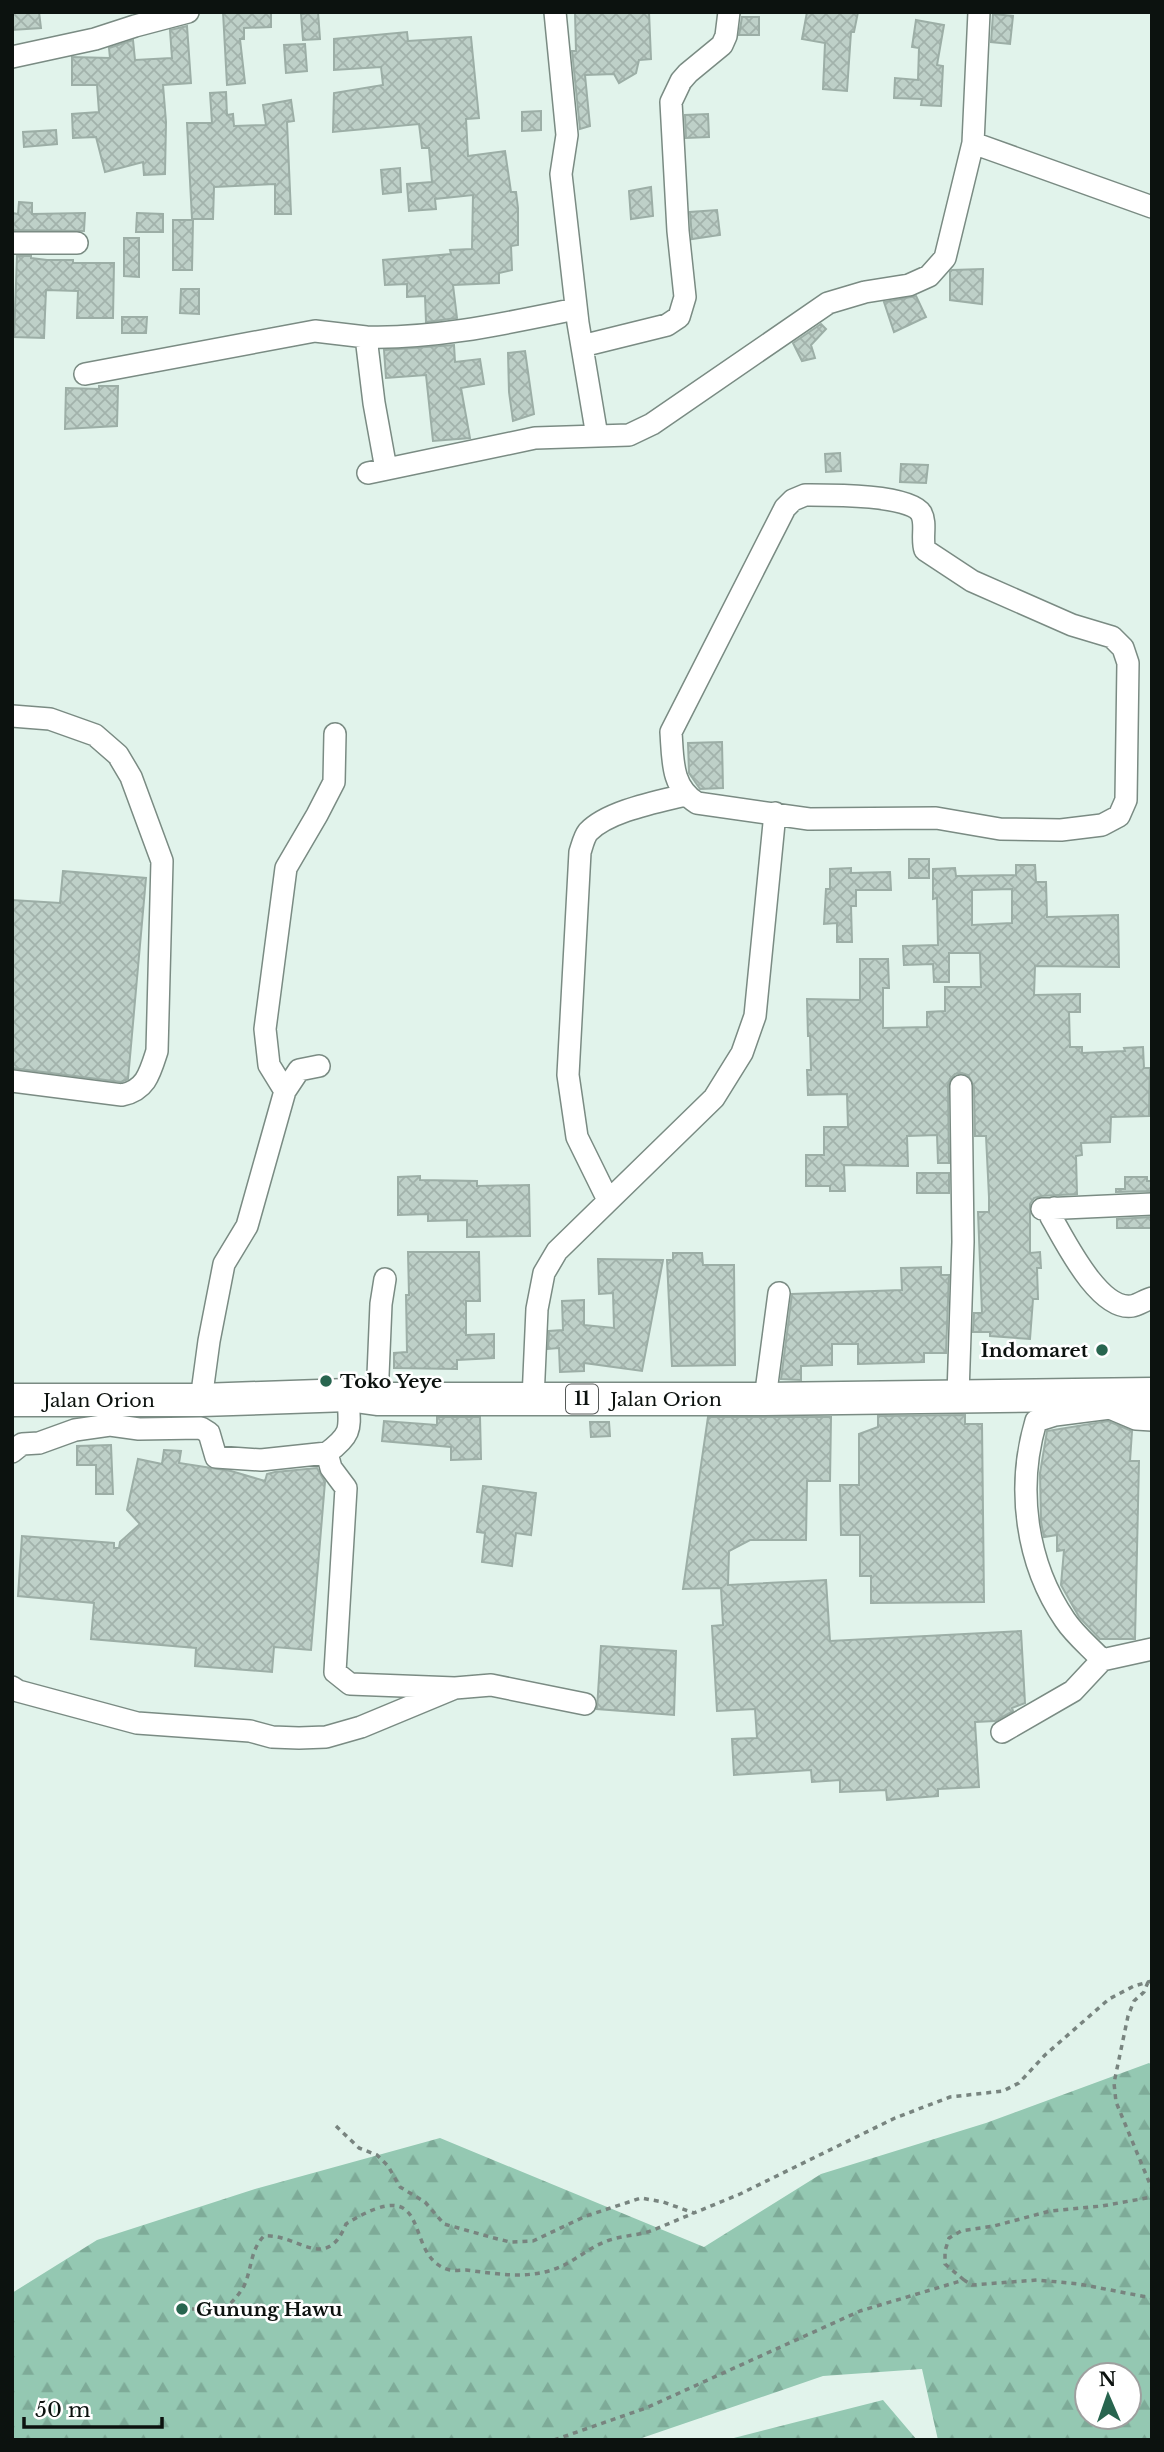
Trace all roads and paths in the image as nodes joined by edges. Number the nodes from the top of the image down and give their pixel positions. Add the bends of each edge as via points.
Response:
1 (188, 12) edge
2 (555, 12) edge
3 (729, 12) edge
4 (979, 12) edge
5 (134, 19) edge
6 (12, 57) edge
7 (973, 143) junction
8 (1152, 207) edge
9 (12, 243) edge
10 (77, 243) dead end
11 (576, 309) junction
12 (366, 337) junction
13 (582, 346) junction
14 (85, 374) dead end
15 (597, 436) junction
16 (12, 716) edge
17 (335, 734) dead end
18 (685, 795) junction
19 (775, 813) junction
20 (319, 1066) dead end
21 (12, 1081) edge
22 (961, 1086) dead end
23 (285, 1091) junction
24 (608, 1200) junction
25 (1152, 1204) edge
26 (385, 1279) dead end
27 (779, 1293) dead end
28 (1152, 1298) edge
29 (1152, 1394) edge
30 (958, 1395) junction
31 (362, 1397) junction
32 (533, 1399) junction
33 (765, 1399) junction
34 (12, 1400) edge
35 (201, 1400) junction
36 (1113, 1401) junction
37 (1152, 1420) edge
38 (12, 1452) edge
39 (327, 1453) junction
40 (1152, 1649) edge
41 (1102, 1660) junction
42 (12, 1687) edge
43 (455, 1688) junction
44 (585, 1704) dead end
45 (1002, 1732) dead end
46 (1150, 1982) edge
47 (336, 2126) dead end
48 (1152, 2189) edge
49 (1152, 2197) edge
50 (694, 2213) junction
51 (964, 2280) junction
52 (1152, 2298) edge
53 (182, 2309) dead end
54 (554, 2440) edge

1 - 5 street
2 - 11 street via 567,135 561,174
3 - 13 street via 722,45 688,73 671,102 685,297 679,317 667,325
4 - 7 street
5 - 6 street via 95,39
7 - 8 street
7 - 15 street via 945,258 929,276 909,285 828,303 641,430
9 - 10 street
11 - 12 street via 421,336
11 - 13 street
12 - 14 street via 314,331
12 - 15 street via 377,471 536,438
13 - 15 street
16 - 21 street via 50,719 95,735 118,755 131,777 162,861 156,1051 142,1087 122,1095
17 - 23 street via 334,782 286,868 265,1029 268,1065
18 - 19 street via 697,803
18 - 19 street via 673,768 671,732 785,508 805,495 876,497 914,508 923,521 925,550 972,581 1072,625 1112,637 1123,648 1128,663 1126,800 1119,816 1102,825 1000,829 936,818 809,818
18 - 24 street via 604,821 586,834 580,852 568,1075 577,1137
19 - 24 street via 755,1016 742,1053 714,1098
20 - 23 street via 299,1070
22 - 30 street via 963,1242
23 - 35 street via 247,1226 224,1264
24 - 32 street via 556,1251 544,1273 537,1309
25 - 28 street via 1048,1208 1079,1265 1103,1295 1131,1306
26 - 31 street
27 - 33 street
29 - 36 highway, Jalan Orion / 11
30 - 33 highway, Jalan Orion / 11
30 - 36 highway, Jalan Orion / 11
31 - 32 highway, Jalan Orion / 11
31 - 35 highway, Jalan Orion / 11
31 - 39 street via 343,1441
32 - 33 highway, Jalan Orion / 11
34 - 35 highway, Jalan Orion / 11
36 - 37 street via 1136,1419
36 - 41 street via 1036,1422 1026,1493 1031,1545 1041,1577 1066,1622
38 - 39 street via 22,1444 110,1425 201,1428 209,1433 216,1457 261,1461
39 - 43 street via 331,1468 346,1488 335,1672 350,1684
40 - 41 street
41 - 45 street via 1073,1691
42 - 43 street via 137,1723 299,1738 326,1737 362,1727
43 - 44 street via 491,1685
46 - 48 path via 1128,2016 1114,2083 1116,2102
46 - 50 path via 1109,1999 1019,2083 1003,2091 950,2097 895,2118
47 - 50 path via 359,2148 377,2155 400,2187 425,2202 444,2224 510,2242 533,2241 586,2216 641,2198
49 - 51 path via 1049,2211 961,2231 949,2238 945,2264
50 - 53 path via 652,2231 604,2241 561,2267 510,2276 449,2269 435,2262 425,2250 412,2215 398,2206 386,2206 346,2224 327,2249 264,2236 251,2259 244,2286 229,2305
51 - 52 path via 972,2285 1037,2280 1079,2284
51 - 54 path via 860,2311 646,2409

